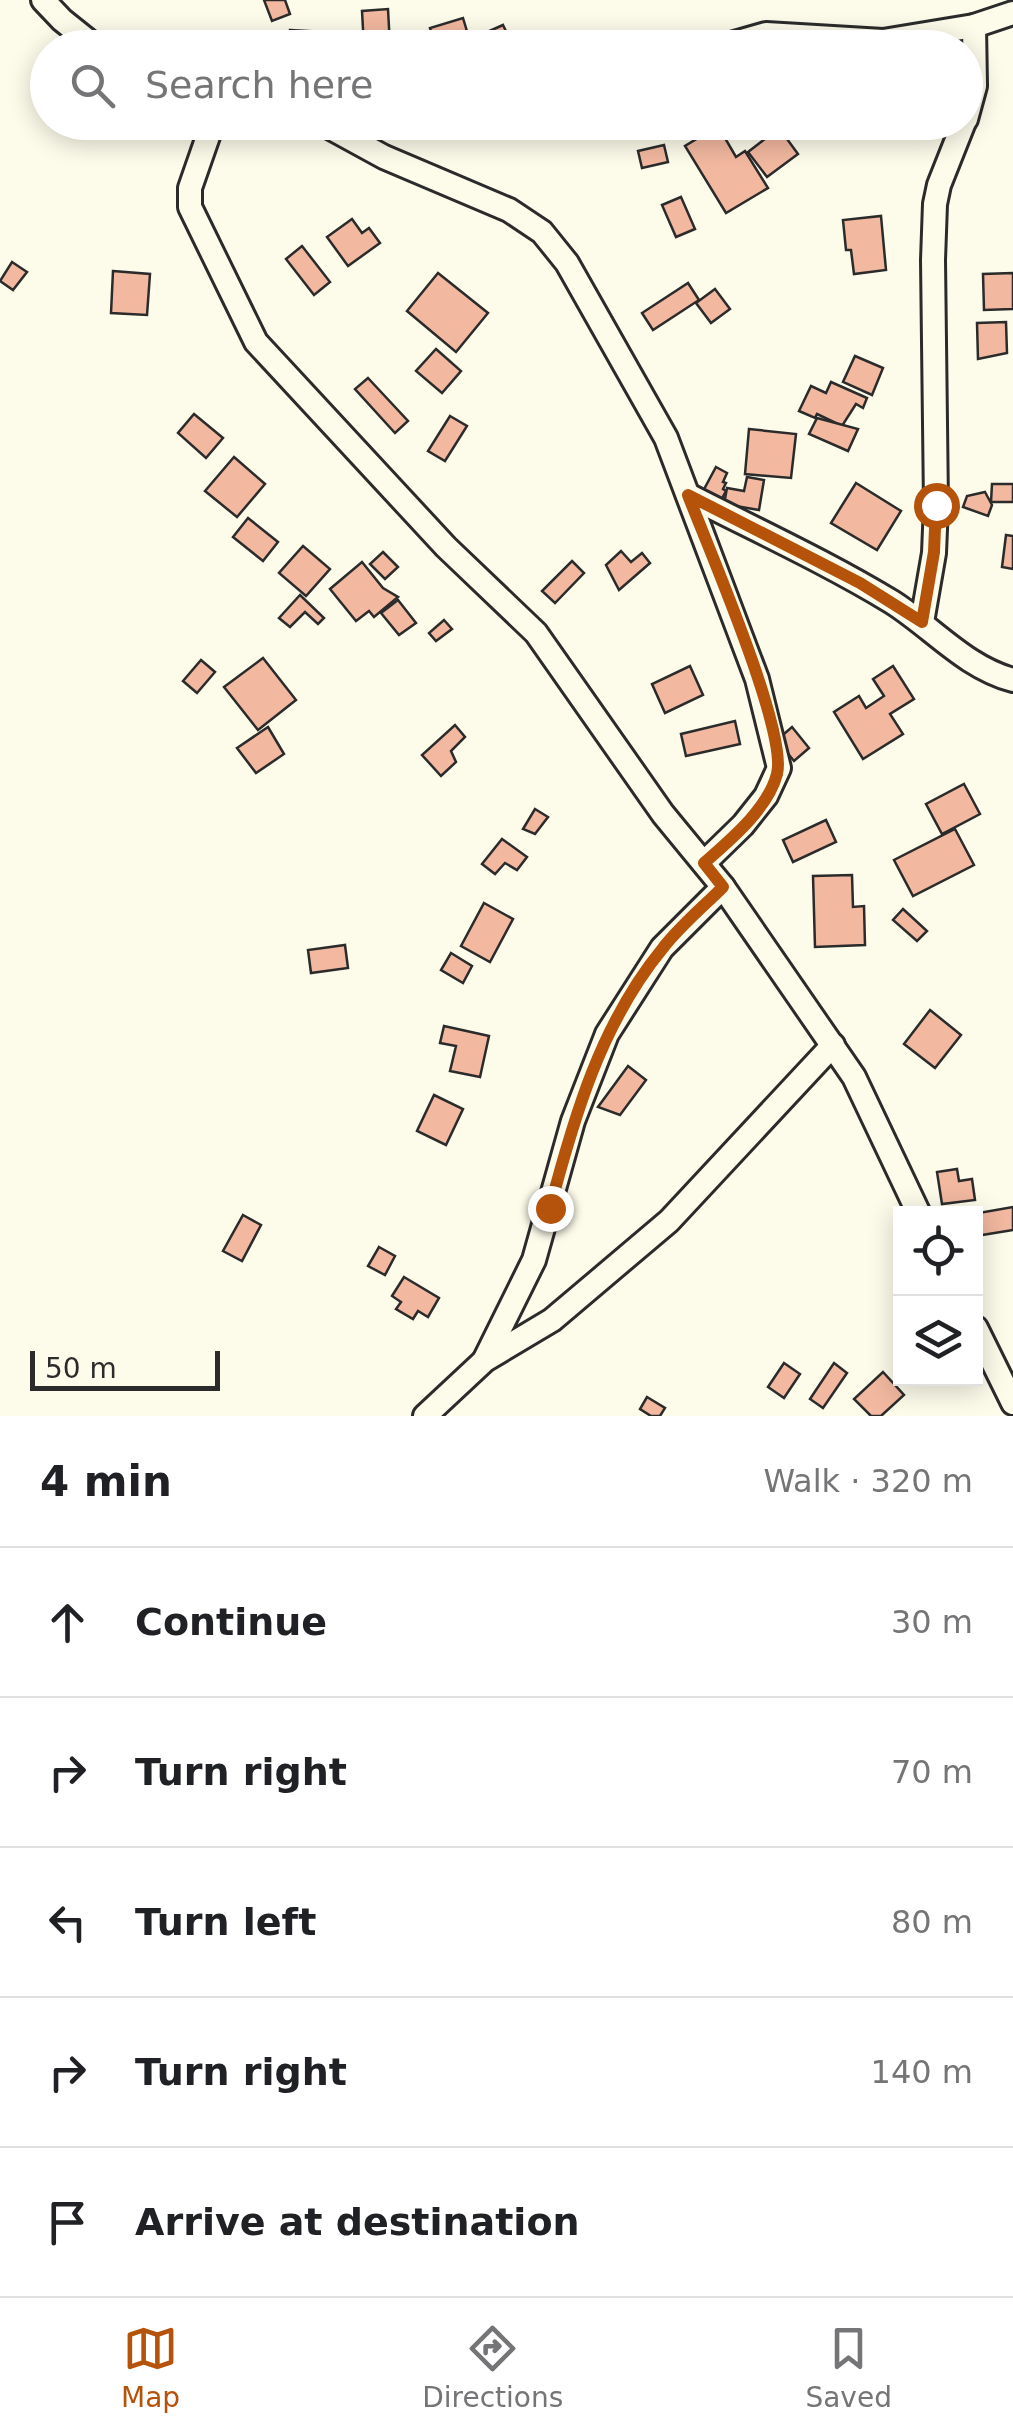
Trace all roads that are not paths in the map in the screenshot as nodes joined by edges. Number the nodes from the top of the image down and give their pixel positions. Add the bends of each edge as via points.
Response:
1 (43, 0) edge
2 (1013, 13) edge
3 (974, 26) junction
4 (74, 30) edge
5 (948, 30) edge
6 (974, 30) edge
7 (207, 140) edge
8 (352, 140) edge
9 (957, 140) edge
10 (688, 495) junction
11 (922, 622) junction
12 (1013, 680) edge
13 (704, 863) junction
14 (723, 887) junction
15 (833, 1045) junction
16 (915, 1206) edge
17 (983, 1342) edge
18 (485, 1360) junction
19 (1013, 1403) edge
20 (424, 1416) edge

1 - 4 street
2 - 3 street
3 - 5 street
3 - 6 street
7 - 13 street via 190,207 256,342 536,634
8 - 10 street via 542,232 567,263 666,438
9 - 11 street via 936,204 936,505
10 - 11 street
10 - 13 street via 757,679 778,768 744,825
11 - 12 street via 991,674
13 - 14 street
14 - 15 street
14 - 18 street via 662,948 607,1034 573,1121 534,1260
15 - 16 street
15 - 18 street via 669,1221 552,1320
17 - 19 street
18 - 20 street

